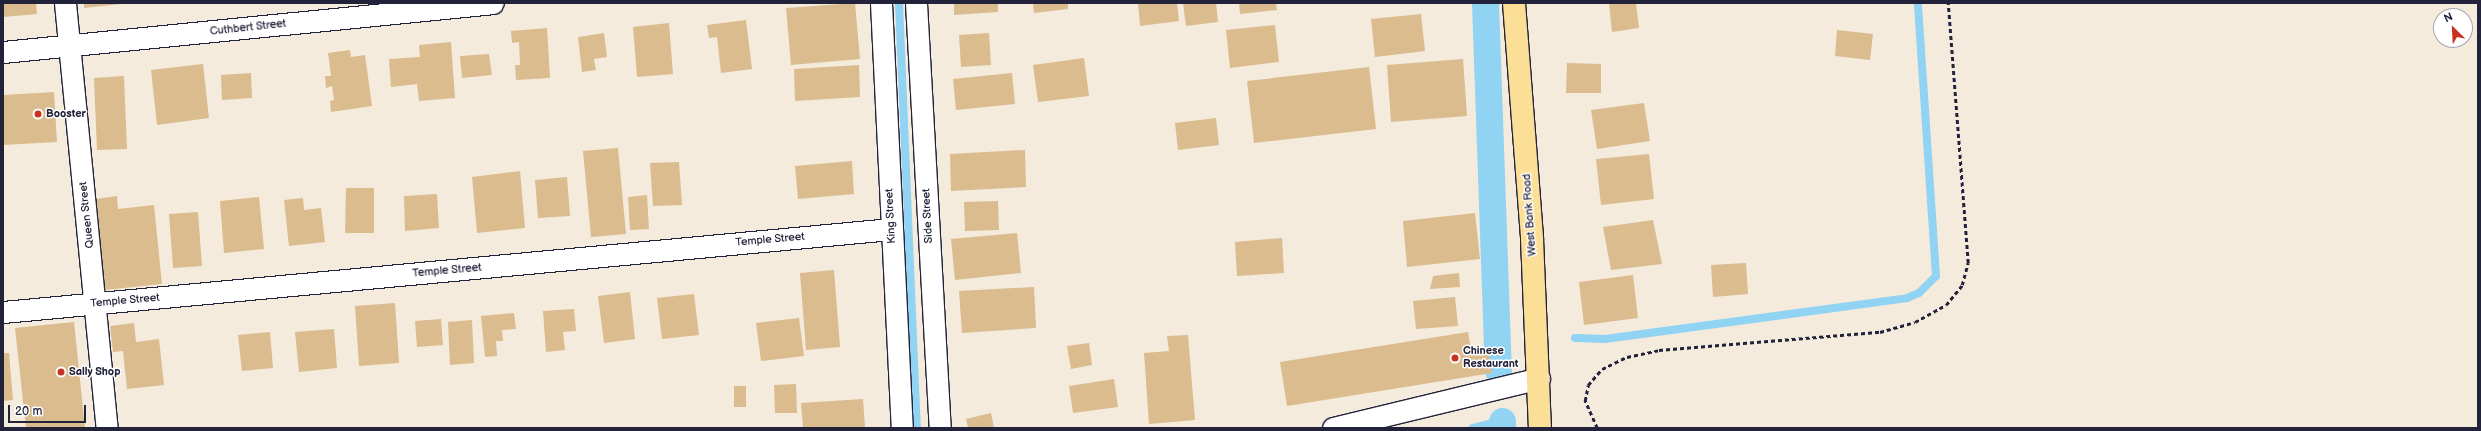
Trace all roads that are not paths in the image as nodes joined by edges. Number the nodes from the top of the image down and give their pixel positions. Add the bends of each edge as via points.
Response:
1 (65, 3) edge
2 (493, 3) edge
3 (881, 3) edge
4 (916, 3) edge
5 (1514, 3) edge
6 (70, 45) junction
7 (3, 52) edge
8 (891, 229) junction
9 (96, 304) junction
10 (3, 312) edge
11 (1539, 378) junction
12 (107, 428) edge
13 (902, 428) edge
14 (940, 428) edge
15 (1333, 428) edge
16 (1540, 428) edge

1 - 6 street, Queen Street
2 - 6 street, Cuthbert Street
3 - 8 street, King Street
4 - 14 street, Side Street
5 - 11 main road, West Bank Road via 1532,239
6 - 7 street, Cuthbert Street
6 - 9 street, Queen Street
8 - 9 street, Temple Street
8 - 13 street, King Street
9 - 10 street, Temple Street
9 - 12 street, Queen Street
11 - 15 street
11 - 16 main road, West Bank Road

